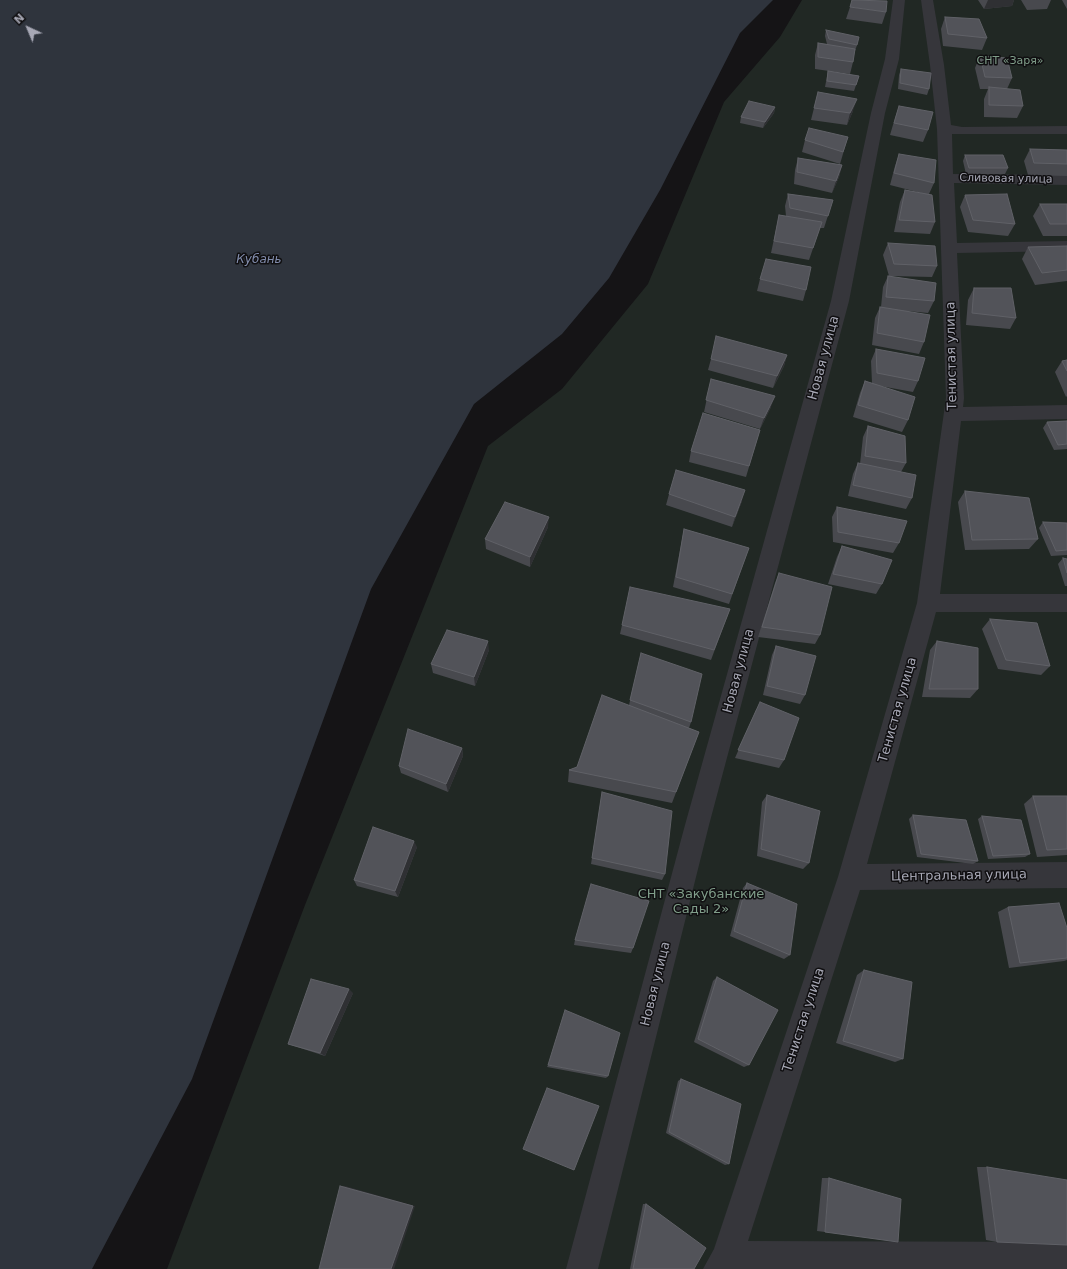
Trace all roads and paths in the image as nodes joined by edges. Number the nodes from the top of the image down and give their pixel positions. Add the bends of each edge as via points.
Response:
1 (900, 0) edge
2 (927, 0) edge
3 (953, 130) junction
4 (1067, 130) edge
5 (945, 178) junction
6 (1067, 180) edge
7 (1067, 246) edge
8 (949, 248) junction
9 (1067, 412) edge
10 (953, 414) junction
11 (928, 603) junction
12 (1067, 603) edge
13 (1067, 875) edge
14 (851, 877) junction
15 (1067, 1258) edge
16 (723, 1263) edge
17 (582, 1269) edge

1 - 17 street, Новая улица via 890,65 840,301 697,825
2 - 3 street, Тенистая улица
3 - 4 street
3 - 5 street, Тенистая улица
5 - 6 street, Сливовая улица
5 - 8 street, Тенистая улица
7 - 8 street
8 - 10 street, Тенистая улица via 955,398
9 - 10 street
10 - 11 street, Тенистая улица
11 - 12 street
11 - 14 street, Тенистая улица
13 - 14 street, Центральная улица
14 - 16 street, Тенистая улица
15 - 16 street

